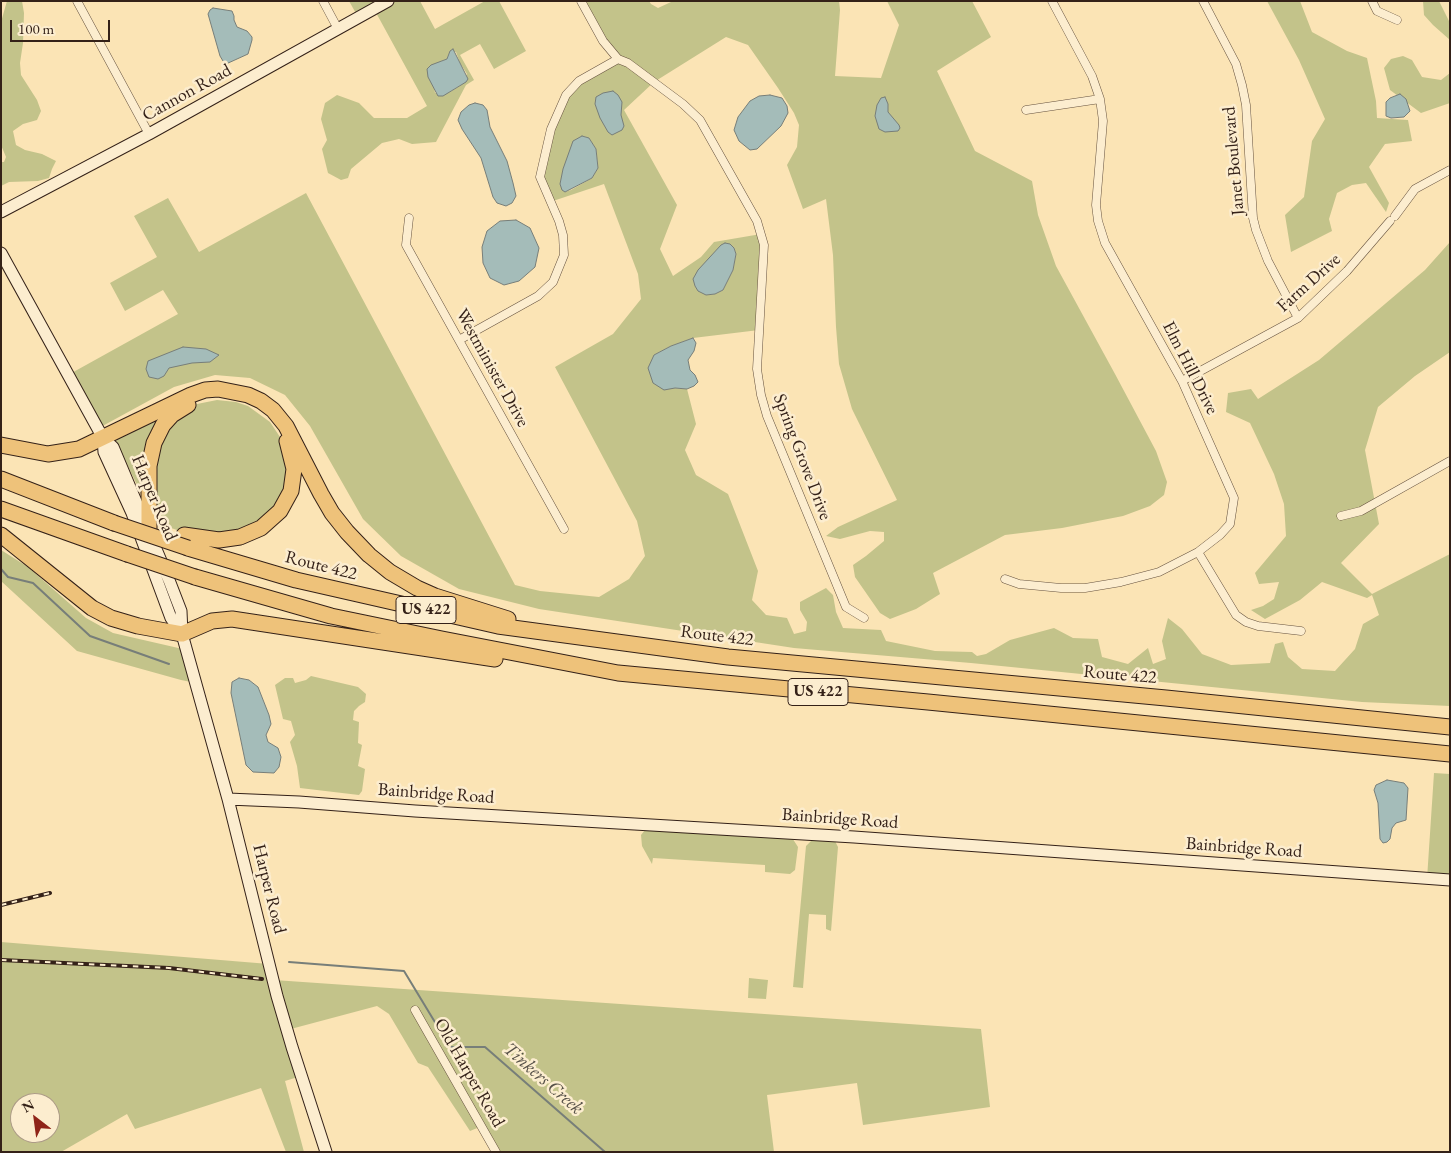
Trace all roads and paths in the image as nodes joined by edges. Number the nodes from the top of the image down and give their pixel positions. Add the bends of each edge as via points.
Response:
1 (77, 1) edge
2 (323, 1) edge
3 (388, 1) edge
4 (581, 1) edge
5 (1052, 1) edge
6 (1203, 1) edge
7 (1372, 1) edge
8 (1397, 20) dead end
9 (338, 28) junction
10 (618, 59) junction
11 (1100, 99) junction
12 (1026, 110) dead end
13 (149, 134) junction
14 (1450, 170) edge
15 (1, 212) edge
16 (409, 218) dead end
17 (1, 253) edge
18 (1298, 318) junction
19 (459, 340) junction
20 (1182, 381) junction
21 (102, 438) junction
22 (1, 445) edge
23 (1450, 461) edge
24 (1, 479) edge
25 (1, 510) edge
26 (1341, 516) dead end
27 (564, 529) dead end
28 (149, 532) junction
29 (1, 535) edge
30 (186, 542) junction
31 (1198, 552) junction
32 (1005, 579) dead end
33 (864, 618) dead end
34 (1301, 631) dead end
35 (182, 634) junction
36 (669, 649) junction
37 (618, 673) junction
38 (1450, 727) edge
39 (1450, 754) edge
40 (228, 799) junction
41 (1450, 880) edge
42 (415, 1010) dead end
43 (326, 1152) edge
44 (496, 1152) edge

1 - 13 street
2 - 9 street
3 - 9 street, Cannon Road
4 - 10 street, Spring Grove Drive via 603,41
5 - 11 street, Elm Hill Drive via 1092,76
6 - 18 street, Janet Boulevard via 1236,64 1242,85 1256,230 1268,261
7 - 8 street via 1377,11
9 - 13 street, Cannon Road
10 - 19 street via 579,81 566,95 551,129 540,177 563,235 564,255 553,282 538,296
10 - 33 street, Spring Grove Drive via 676,98 700,120 757,221 764,244 757,369 761,395 846,607
11 - 12 street
11 - 20 street, Elm Hill Drive via 1103,121 1096,205 1098,221 1105,243
13 - 15 street, Cannon Road
14 - 18 street, Farm Drive via 1415,189 1347,271
16 - 19 street, Westminister Drive via 406,245
17 - 21 street, Harper Road
18 - 20 street, Farm Drive
19 - 27 street, Westminister Drive
20 - 31 street, Elm Hill Drive via 1234,498 1230,524
21 - 22 highway via 79,449 48,454
21 - 28 street, Harper Road via 113,447
21 - 35 street, Harper Road via 104,452 132,513 171,618
21 - 36 highway via 205,390 248,395 273,410 286,426 332,513 358,544 390,572 435,596 519,622
23 - 26 street via 1361,511
24 - 30 highway via 66,504
25 - 37 highway, US 422, bridge via 195,577 331,616
28 - 30 highway via 148,466 154,443 164,425 172,415 195,401 226,398 249,403 274,421 288,443 294,469 291,491 280,511 261,528 240,537
28 - 35 street, Harper Road via 180,611
29 - 35 highway via 92,608 138,626
30 - 36 highway, Route 422 / US 422 via 296,580 498,626
31 - 32 street, Elm Hill Drive via 1159,572 1085,588 1019,584
31 - 34 street via 1236,615 1258,626
35 - 37 highway via 212,621 232,619 539,666
35 - 40 street, Harper Road
36 - 38 highway, Route 422 / US 422
37 - 39 highway, US 422
40 - 41 street, Bainbridge Road via 848,837
40 - 43 street, Harper Road via 277,996
42 - 44 street, Old Harper Road

